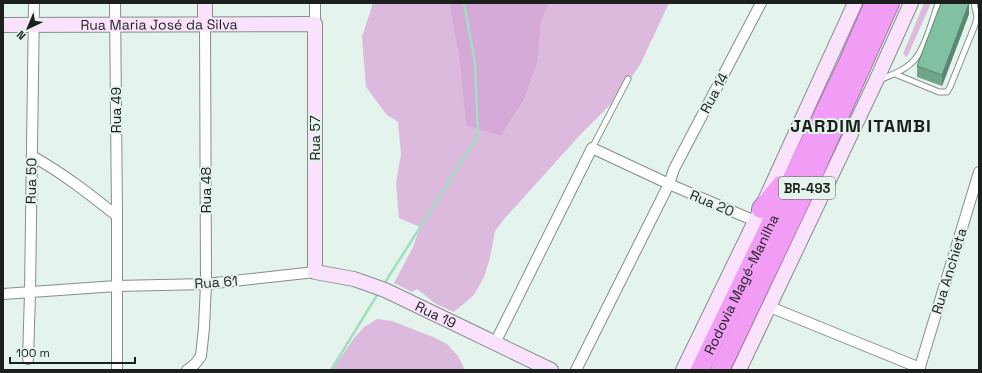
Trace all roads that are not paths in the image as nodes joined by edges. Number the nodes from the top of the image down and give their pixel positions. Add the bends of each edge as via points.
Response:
1 (34, 3) edge
2 (115, 3) edge
3 (206, 3) edge
4 (315, 3) edge
5 (761, 3) edge
6 (855, 3) edge
7 (874, 3) edge
8 (890, 3) edge
9 (911, 3) edge
10 (938, 3) edge
11 (974, 3) edge
12 (205, 24) junction
13 (315, 24) junction
14 (3, 25) edge
15 (33, 25) junction
16 (115, 25) junction
17 (895, 74) junction
18 (628, 79) dead end
19 (876, 81) junction
20 (592, 148) junction
21 (32, 156) junction
22 (801, 159) junction
23 (979, 172) edge
24 (669, 184) junction
25 (758, 215) junction
26 (117, 216) junction
27 (315, 272) junction
28 (206, 284) junction
29 (116, 286) junction
30 (30, 293) junction
31 (3, 294) edge
32 (770, 307) junction
33 (495, 343) junction
34 (28, 359) dead end
35 (919, 369) edge
36 (117, 370) edge
37 (187, 370) edge
38 (551, 370) edge
39 (576, 370) edge
40 (683, 370) edge
41 (700, 370) edge
42 (720, 370) edge
43 (739, 370) edge

1 - 15 street, Rua 50
2 - 16 street, Rua 49
3 - 12 street, Rua 48
4 - 13 street, Rua 57
5 - 24 street, Rua 14 via 674,169
6 - 25 street
7 - 22 highway, Rodovia Magé-Manilha / BR-493
8 - 42 highway, Rodovia Magé-Manilha / BR-493 via 810,182
9 - 19 street, BR-493
10 - 17 lane via 926,39 916,58
11 - 17 lane via 977,17 975,25 947,92 939,92
12 - 13 street, Rua Maria José da Silva
12 - 16 street, Rua Maria José da Silva
12 - 28 street, Rua 48
13 - 27 street, Rua 57
14 - 15 street, Rua Maria José da Silva
15 - 16 street, Rua Maria José da Silva
15 - 21 street, Rua 50
16 - 26 street, Rua 49
17 - 19 lane
18 - 20 lane
19 - 32 street, BR-493
20 - 24 street, Rua 20
20 - 33 street
21 - 26 street via 86,190
21 - 30 street, Rua 50
22 - 25 highway
22 - 41 highway, Rodovia Magé-Manilha / BR-493
23 - 35 street, Rua Anchieta
24 - 25 street, Rua 20
24 - 39 street
25 - 40 street
26 - 29 street
27 - 28 street, Rua 61
27 - 33 street, Rua 19 via 354,279 385,290
28 - 29 street, Rua 61
28 - 37 street, Rua 48 via 201,356
29 - 30 street, Rua 61
29 - 36 street
30 - 31 street, Rua 61
30 - 34 street, Rua 50
32 - 35 street
32 - 43 street, BR-493
33 - 38 street, Rua 19

